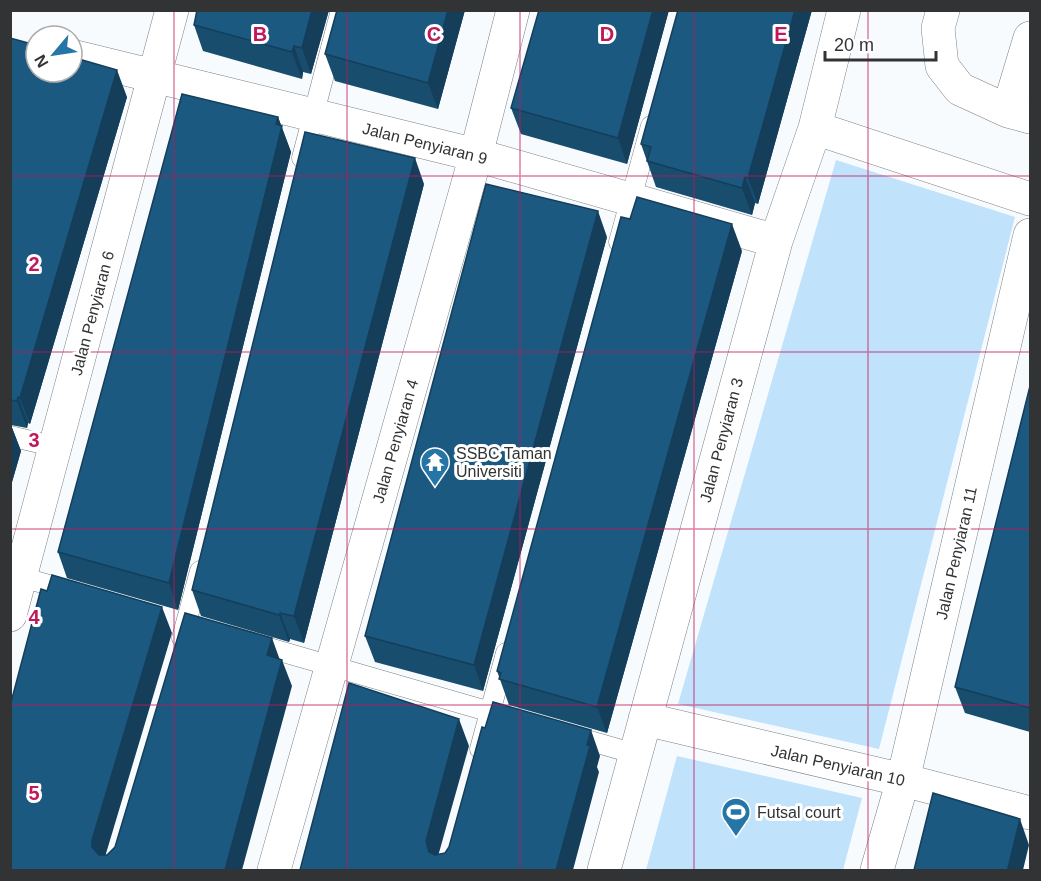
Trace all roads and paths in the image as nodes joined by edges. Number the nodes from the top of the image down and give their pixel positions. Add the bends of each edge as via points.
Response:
1 (172, 10) edge
2 (341, 10) edge
3 (513, 10) edge
4 (844, 10) edge
5 (943, 10) edge
6 (1030, 38) edge
7 (84, 59) edge
8 (156, 77) junction
9 (655, 110) edge
10 (1019, 114) edge
11 (313, 115) junction
12 (815, 128) junction
13 (476, 155) junction
14 (298, 173) edge
15 (631, 199) junction
16 (1030, 199) edge
17 (1030, 235) edge
18 (776, 241) junction
19 (615, 256) edge
20 (10, 436) edge
21 (56, 447) junction
22 (204, 555) edge
23 (21, 577) junction
24 (87, 596) edge
25 (10, 615) edge
26 (165, 618) dead end
27 (187, 624) junction
28 (209, 631) edge
29 (512, 632) edge
30 (231, 637) edge
31 (177, 658) edge
32 (332, 666) junction
33 (490, 712) junction
34 (645, 719) junction
35 (523, 722) edge
36 (546, 728) edge
37 (636, 754) junction
38 (474, 768) edge
39 (903, 780) junction
40 (1030, 813) edge
41 (274, 870) edge
42 (604, 870) edge
43 (877, 870) edge

1 - 8 street, Jalan Penyiaran 6
2 - 11 lane
3 - 13 street, Jalan Penyiaran 4
4 - 12 street, Jalan Penyiaran 3
5 - 10 street via 938,28 942,66 960,89
6 - 10 street
7 - 8 street, Jalan Penyiaran 9
8 - 11 street, Jalan Penyiaran 9
8 - 21 street, Jalan Penyiaran 6
9 - 15 lane
11 - 13 street, Jalan Penyiaran 9
11 - 14 lane
12 - 16 street
12 - 18 street, Jalan Penyiaran 3
13 - 15 street, Jalan Penyiaran 9
13 - 32 street, Jalan Penyiaran 4
15 - 18 street, Jalan Penyiaran 9
15 - 19 lane
17 - 39 street, Jalan Penyiaran 11
18 - 34 street, Jalan Penyiaran 3
20 - 21 lane
21 - 23 street, Jalan Penyiaran 6
22 - 27 lane
23 - 24 lane
23 - 25 street, Jalan Penyiaran 6
26 - 27 lane
27 - 28 lane
27 - 31 lane
29 - 33 lane
30 - 32 lane
32 - 33 lane
32 - 41 street, Jalan Penyiaran 4
33 - 35 lane
33 - 38 lane
34 - 37 street, Jalan Penyiaran 3
34 - 39 street, Jalan Penyiaran 10
36 - 37 lane
37 - 42 street, Jalan Penyiaran 3
39 - 40 street, Jalan Penyiaran 10
39 - 43 street, Jalan Penyiaran 11

